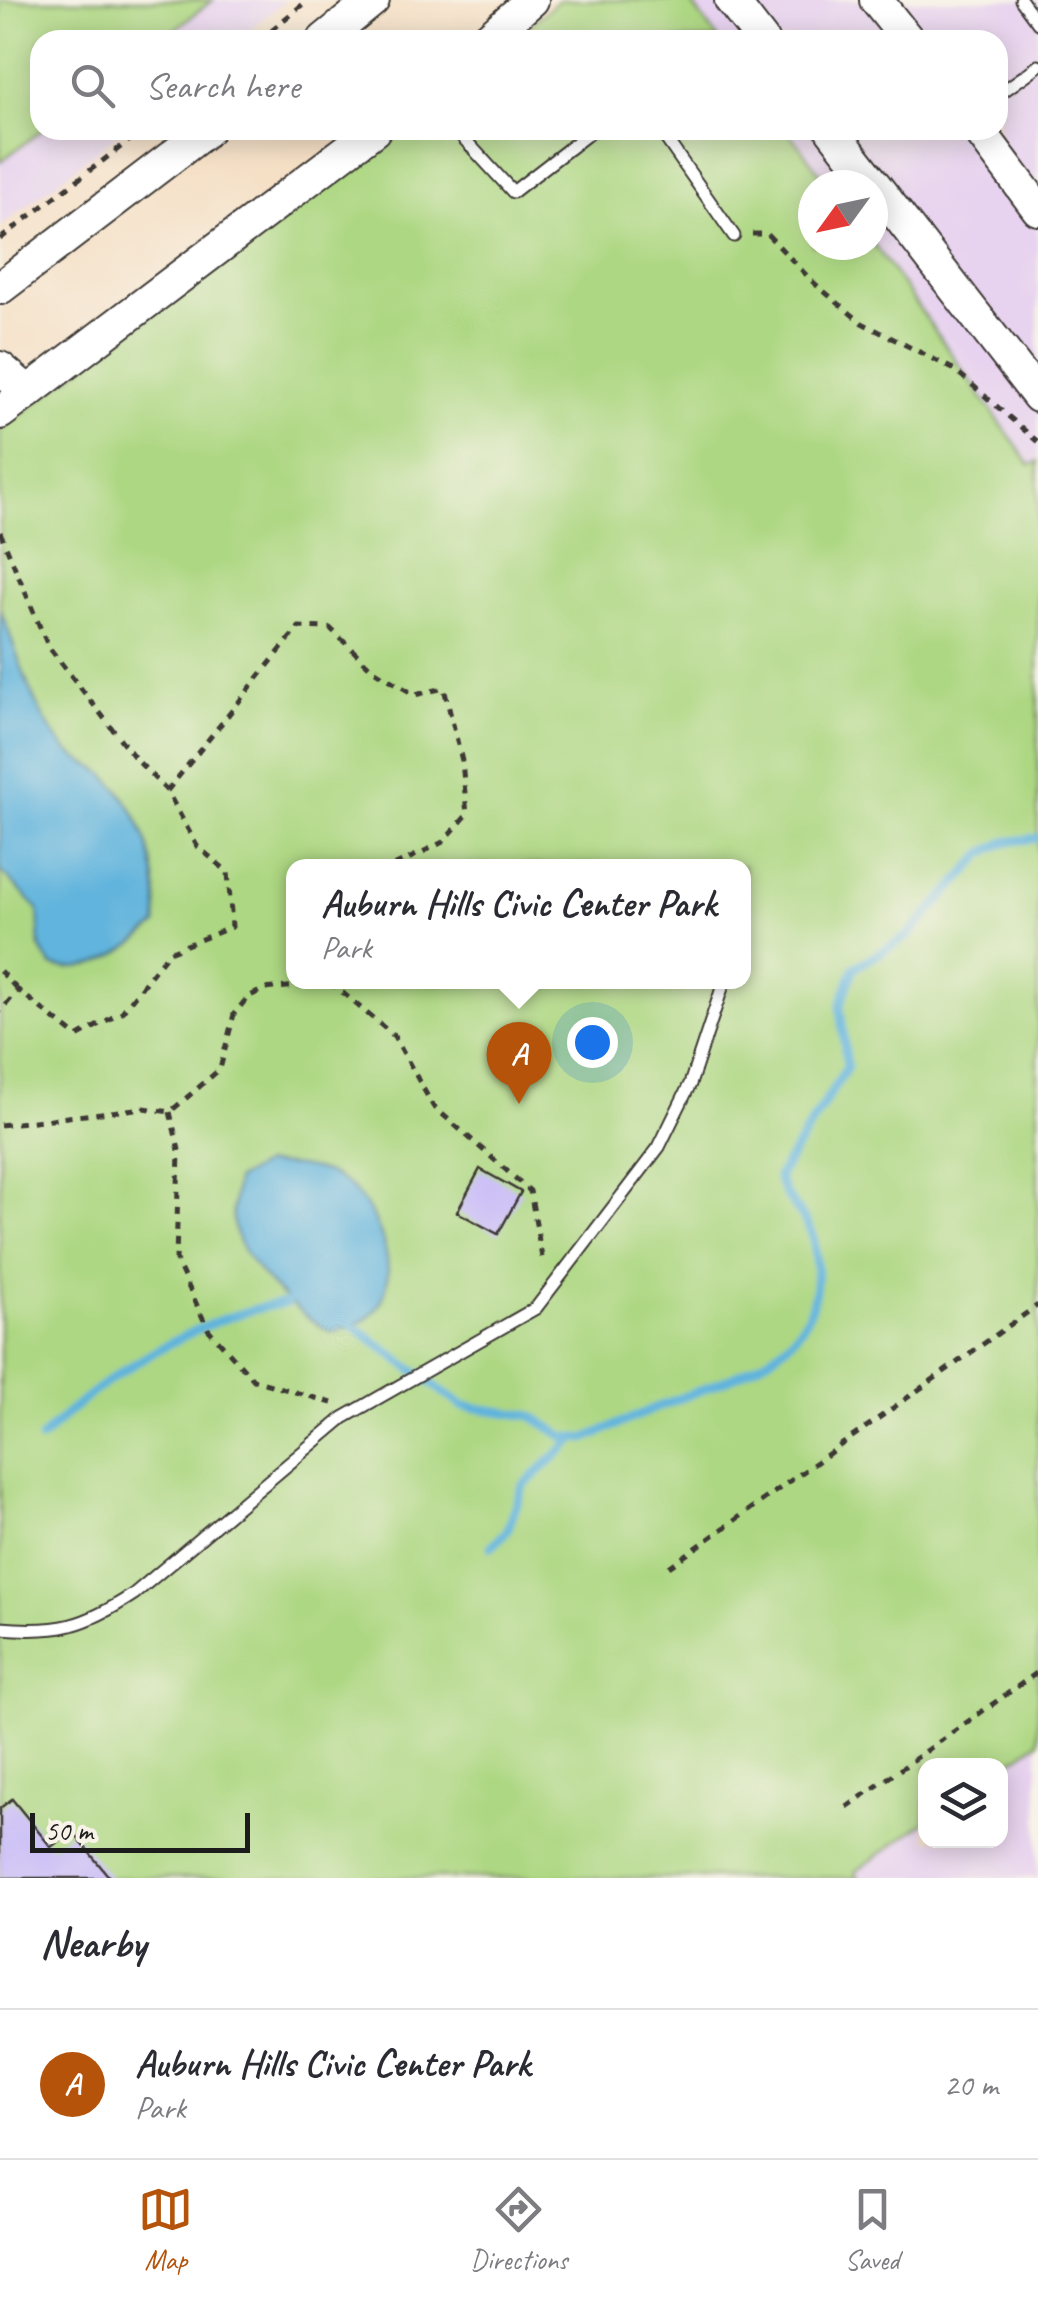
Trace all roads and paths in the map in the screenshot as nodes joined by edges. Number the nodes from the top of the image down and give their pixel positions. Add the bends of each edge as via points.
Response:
1 (308, 0) edge
2 (373, 0) edge
3 (532, 0) edge
4 (731, 0) edge
5 (876, 0) edge
6 (1021, 0) edge
7 (1038, 22) edge
8 (271, 30) edge
9 (336, 30) edge
10 (498, 30) edge
11 (754, 30) edge
12 (900, 30) edge
13 (1038, 66) edge
14 (1008, 88) edge
15 (131, 140) edge
16 (194, 140) edge
17 (361, 140) edge
18 (465, 140) edge
19 (580, 140) edge
20 (667, 140) edge
21 (840, 140) edge
22 (987, 140) edge
23 (1038, 208) edge
24 (734, 236) joint
25 (0, 239) edge
26 (0, 288) edge
27 (0, 368) edge
28 (28, 392) junction
29 (1038, 396) edge
30 (0, 414) edge
31 (1038, 442) edge
32 (0, 532) edge
33 (168, 790) junction
34 (408, 859) edge
35 (0, 972) edge
36 (286, 987) edge
37 (339, 989) edge
38 (722, 989) edge
39 (18, 990) junction
40 (0, 1012) edge
41 (170, 1112) junction
42 (0, 1125) edge
43 (544, 1299) junction
44 (1038, 1306) edge
45 (344, 1418) junction
46 (669, 1567) dead end
47 (0, 1628) edge
48 (1038, 1672) edge
49 (848, 1807) dead end

1 - 8 path
2 - 9 main road
3 - 10 main road
4 - 11 main road
5 - 12 main road
6 - 7 lane
13 - 14 lane
15 - 25 path
16 - 26 main road
17 - 28 main road
18 - 19 lane via 512,192
20 - 24 lane
21 - 29 main road
22 - 23 main road
24 - 31 path via 767,234 862,323 955,370
27 - 28 main road
28 - 30 main road
32 - 33 path via 48,646
33 - 34 path via 299,627 330,628 372,670 415,694 444,688 462,761 466,814 443,842
33 - 39 path via 197,846 228,872 232,927 169,952 122,1012 77,1037
35 - 39 path
36 - 41 path via 248,997 234,1014 220,1070
37 - 43 path via 394,1036 433,1106 530,1191 543,1244
38 - 43 lane via 690,1084 658,1147
39 - 40 path
41 - 42 path via 144,1108
41 - 45 path via 179,1150 176,1260 208,1330 254,1380 330,1400
43 - 45 lane
44 - 46 path
45 - 47 lane via 98,1618 52,1630
48 - 49 path

